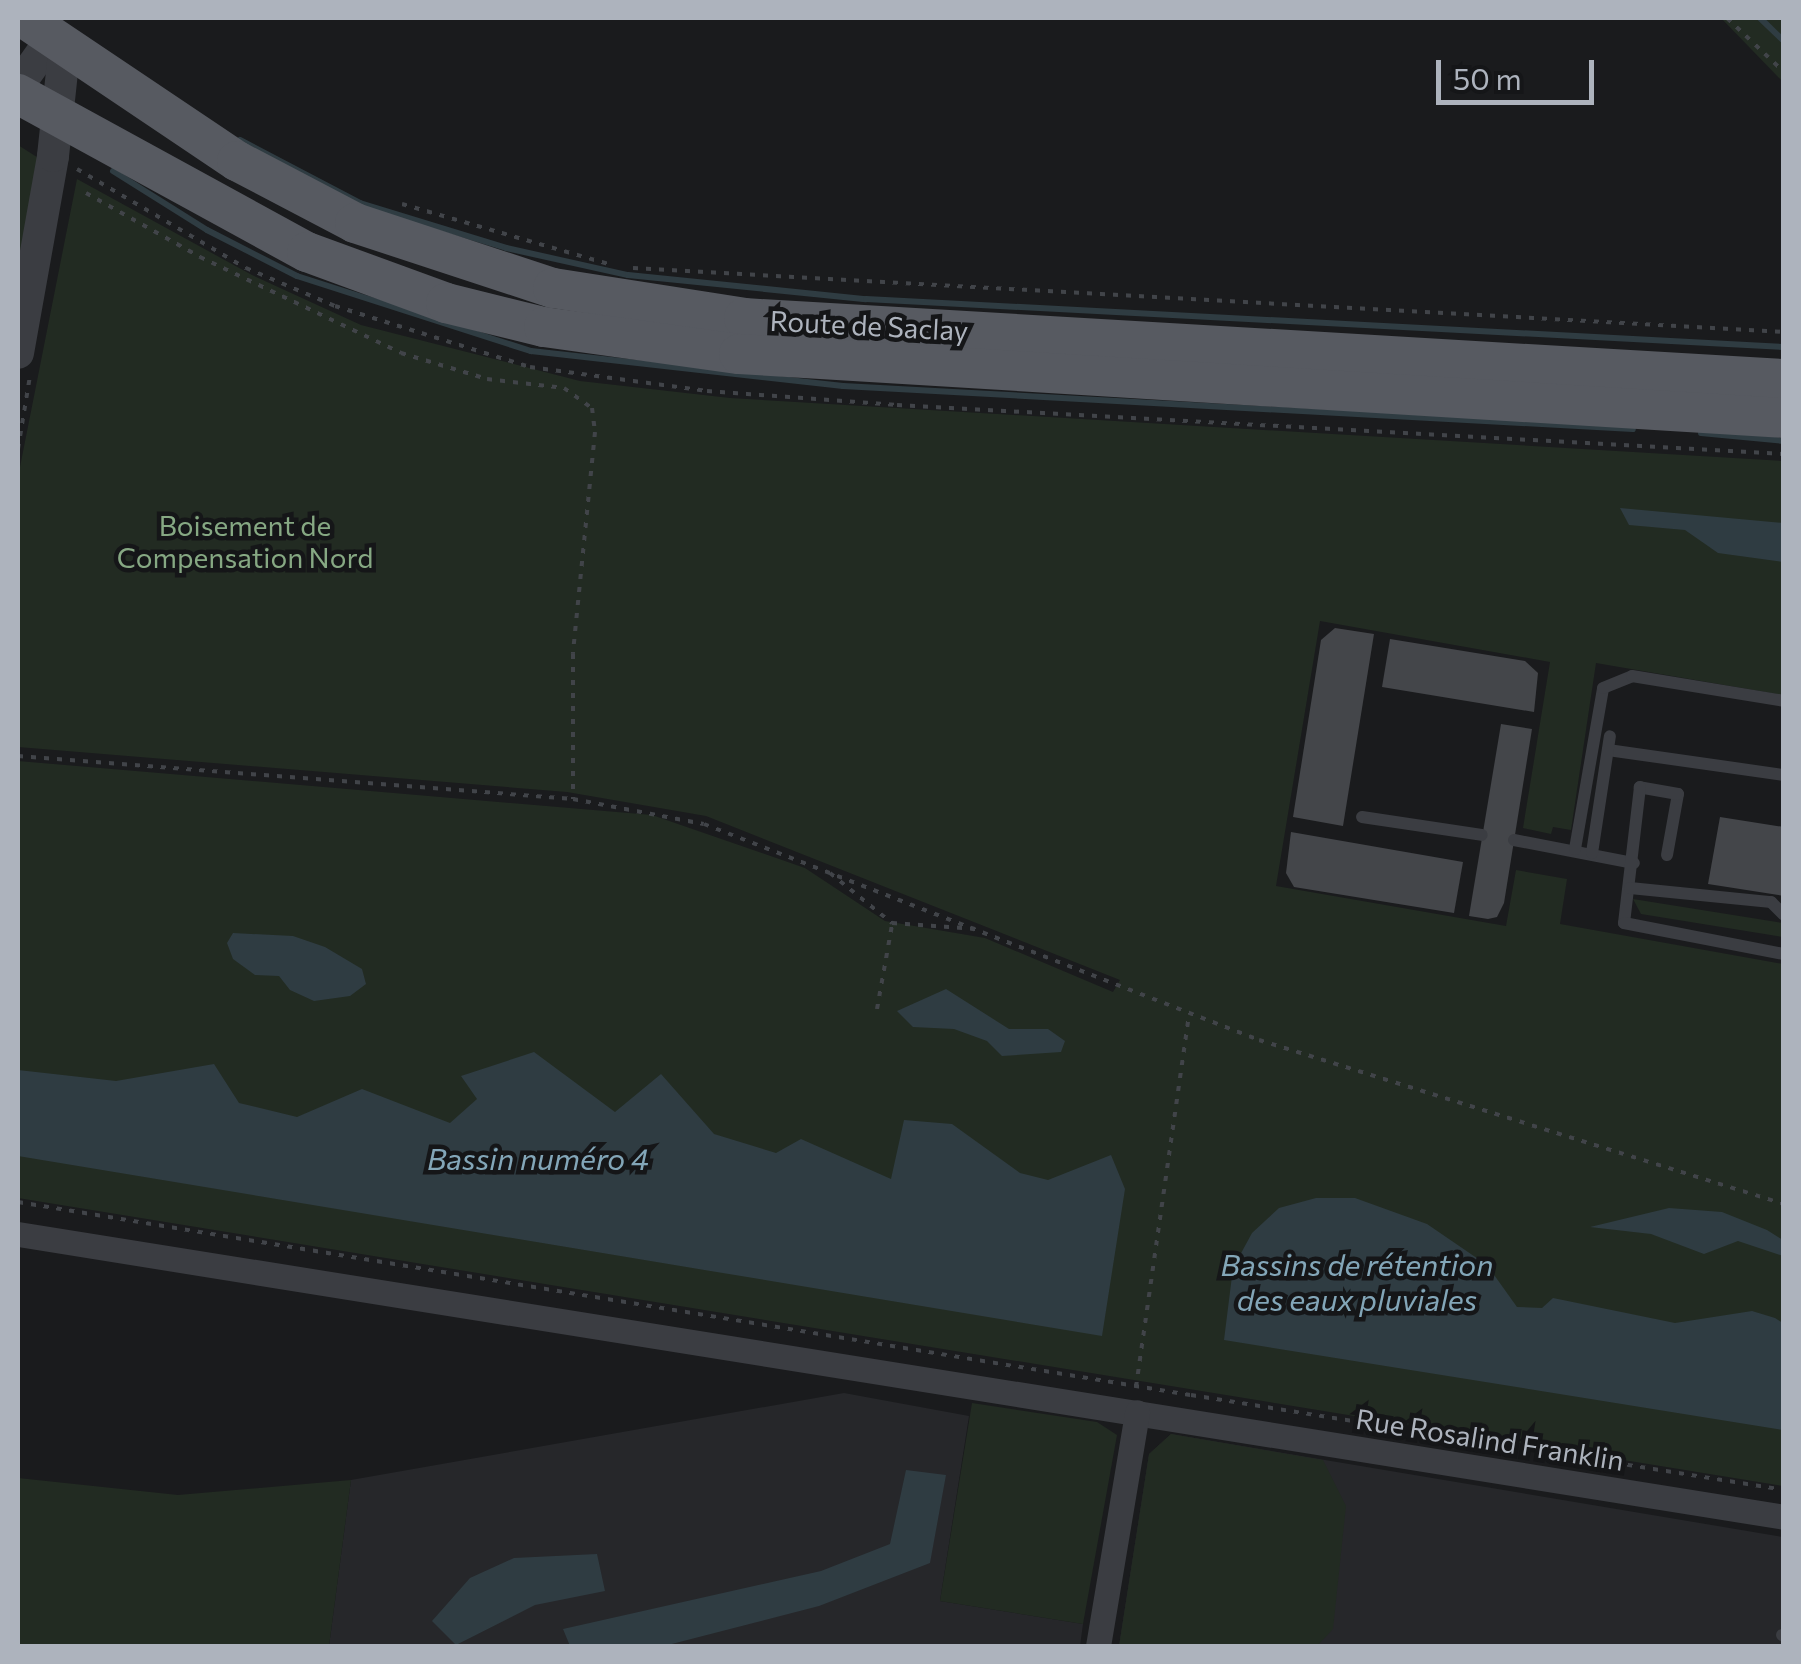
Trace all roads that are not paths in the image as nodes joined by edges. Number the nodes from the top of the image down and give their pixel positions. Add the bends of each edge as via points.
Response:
1 (52, 33) edge
2 (18, 90) edge
3 (56, 137) junction
4 (18, 353) edge
5 (1784, 380) edge
6 (1784, 418) edge
7 (1784, 700) edge
8 (1784, 775) edge
9 (1362, 817) dead end
10 (1482, 835) dead end
11 (1514, 840) dead end
12 (1575, 849) junction
13 (1592, 853) junction
14 (1667, 856) dead end
15 (1634, 863) junction
16 (1630, 888) junction
17 (1784, 915) edge
18 (1784, 954) edge
19 (18, 1234) edge
20 (1136, 1399) junction
21 (1784, 1517) edge
22 (1098, 1646) edge

1 - 2 street
1 - 3 street
1 - 5 main road, Route de Saclay via 237,162 355,224 552,288 744,318
2 - 3 main road, Route de Saclay
3 - 4 street
3 - 6 main road, Route de Saclay via 307,252 446,303 544,327 739,354
7 - 12 lane via 1632,676 1604,688
8 - 13 lane via 1609,743
9 - 10 lane
11 - 12 lane
12 - 13 lane
13 - 15 lane
14 - 15 lane via 1678,794 1640,788
15 - 16 lane
16 - 17 lane via 1771,902
16 - 18 lane via 1624,924
19 - 20 street, Rue Rosalind Franklin
20 - 21 street, Rue Rosalind Franklin
20 - 22 street

